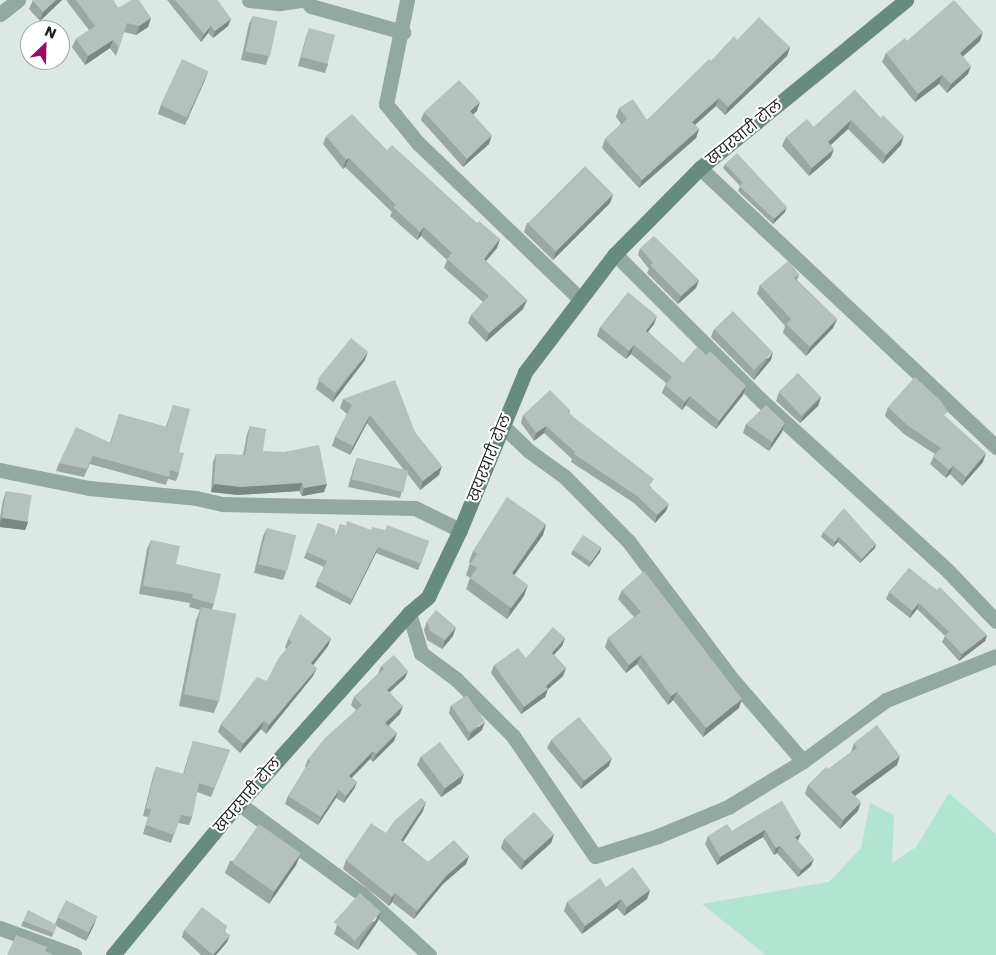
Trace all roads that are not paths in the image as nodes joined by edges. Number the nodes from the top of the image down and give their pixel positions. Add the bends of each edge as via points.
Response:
1 (18, 0) edge
2 (250, 0) edge
3 (302, 0) edge
4 (306, 0) edge
5 (407, 0) edge
6 (906, 0) edge
7 (0, 14) edge
8 (403, 32) junction
9 (700, 168) junction
10 (615, 254) junction
11 (580, 299) junction
12 (502, 425) junction
13 (996, 447) edge
14 (0, 470) edge
15 (460, 530) junction
16 (409, 613) junction
17 (996, 621) edge
18 (996, 656) edge
19 (803, 762) junction
20 (238, 803) junction
21 (0, 928) edge
22 (74, 955) edge
23 (114, 955) edge
24 (429, 955) edge

1 - 7 street
2 - 3 street via 280,3
4 - 8 street via 311,6
5 - 8 street
6 - 9 street, खयरघारी टोल
8 - 11 street via 386,104 418,143
9 - 10 street, खयरघारी टोल
9 - 13 street
10 - 11 street, खयरघारी टोल
10 - 17 street via 762,401 949,572
11 - 12 street, खयरघारी टोल via 525,372
12 - 15 street, खयरघारी टोल
12 - 19 street via 529,451 565,477 628,542 731,678
14 - 15 street via 89,488 196,498 223,504 415,508
15 - 16 street, खयरघारी टोल via 428,597
16 - 19 street via 421,653 456,679 512,736 594,856 658,836 728,807
16 - 20 street, खयरघारी टोल
18 - 19 street via 886,700
20 - 23 street, खयरघारी टोल
20 - 24 street via 362,894
21 - 22 street

